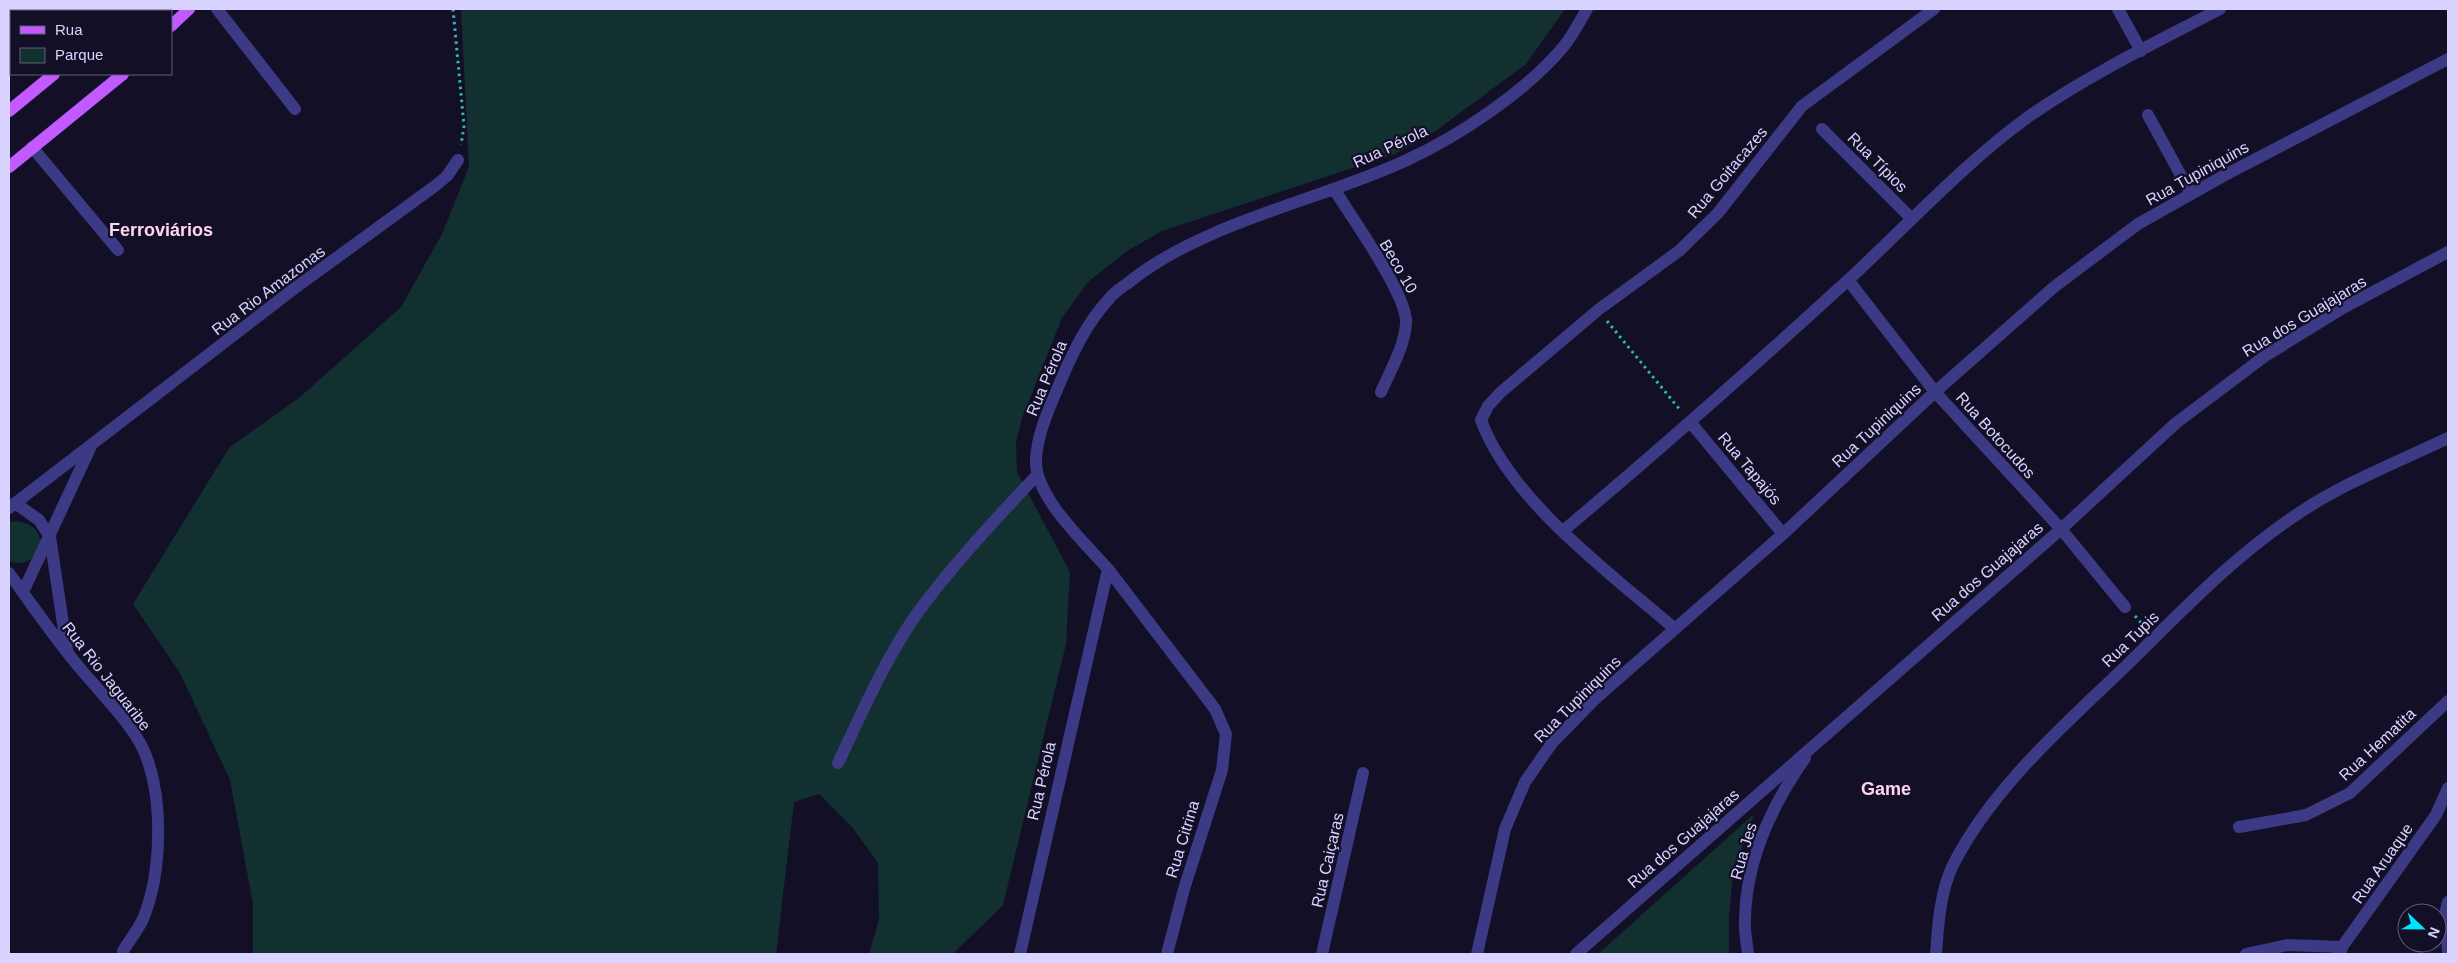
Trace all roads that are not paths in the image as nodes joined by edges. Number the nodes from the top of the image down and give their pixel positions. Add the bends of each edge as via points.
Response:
1 (189, 9) edge
2 (217, 9) edge
3 (1587, 9) edge
4 (1934, 9) edge
5 (2118, 9) edge
6 (2220, 9) edge
7 (172, 25) edge
8 (2141, 50) junction
9 (2448, 59) edge
10 (53, 75) edge
11 (122, 75) edge
12 (295, 109) dead end
13 (9, 111) edge
14 (2148, 115) dead end
15 (1822, 129) dead end
16 (32, 147) junction
17 (458, 160) road end
18 (9, 167) edge
19 (1334, 189) junction
20 (2191, 194) junction
21 (1911, 218) junction
22 (118, 250) dead end
23 (2448, 252) edge
24 (1848, 280) junction
25 (1381, 392) dead end
26 (1935, 392) junction
27 (1691, 423) junction
28 (2448, 438) edge
29 (93, 442) junction
30 (1037, 475) junction
31 (12, 506) edge
32 (2061, 529) junction
33 (1563, 531) junction
34 (1783, 534) junction
35 (50, 537) junction
36 (1108, 569) junction
37 (9, 573) edge
38 (23, 592) junction
39 (2125, 607) road end
40 (1675, 628) junction
41 (67, 653) junction
42 (2448, 701) edge
43 (1818, 740) junction
44 (838, 763) dead end
45 (1363, 773) dead end
46 (2448, 788) edge
47 (2239, 828) dead end
48 (2448, 902) edge
49 (2341, 950) edge
50 (123, 951) dead end
51 (1020, 954) edge
52 (1167, 954) edge
53 (1322, 954) edge
54 (1477, 954) edge
55 (1576, 954) edge
56 (1748, 954) edge
57 (1936, 954) edge
58 (2246, 954) edge
59 (2448, 954) edge

1 - 7 main road
2 - 12 street
3 - 19 street, Rua Pérola via 1564,46 1524,87 1461,130 1408,160
4 - 33 street, Rua Goitacazes via 1802,106 1718,213 1679,251 1598,310 1488,406 1481,420 1495,451 1529,495
5 - 8 street
6 - 8 street
8 - 21 street via 2027,118
9 - 20 street, Rua Tupiniquins
10 - 13 main road
11 - 16 main road
14 - 20 street
15 - 21 street, Rua Típios
16 - 18 main road
16 - 22 street
17 - 29 street, Rua Rio Amazonas via 435,186
19 - 25 street, Beco 10 via 1403,306 1406,322 1403,341
19 - 30 street, Rua Pérola via 1204,238 1149,266 1108,299 1075,347 1051,404 1039,441
20 - 26 street, Rua Tupiniquins via 2138,224 2054,287
21 - 24 street
23 - 32 street, Rua dos Guajajaras via 2343,308 2265,356 2176,424
24 - 26 street, Rua Botocudos
24 - 27 street
26 - 32 street, Rua Botocudos
26 - 34 street, Rua Tupiniquins
27 - 33 street
27 - 34 street, Rua Tapajós
28 - 57 street, Rua Tupis via 2356,482 2298,514 2258,542 2155,637 2038,753 1985,813 1953,867 1939,915
29 - 31 street, Rua Rio Amazonas
29 - 35 street, Rua Rio Amazonas
30 - 36 street via 1055,506
30 - 44 street via 953,568 916,616 870,695
31 - 35 street, Rua Rio Amazonas via 39,520
32 - 39 street, Rua Botocudos
32 - 43 street, Rua dos Guajajaras
33 - 40 street
34 - 40 street, Rua Tupiniquins
35 - 38 street, Rua Rio Amazonas
35 - 41 street, Rua Rio Amazonas
36 - 51 street, Rua Pérola
36 - 52 street, Rua Citrina via 1215,709 1226,734 1222,770
37 - 38 street, Rua Rio Jaguaribe
38 - 41 street, Rua Rio Jaguaribe
40 - 54 street, Rua Tupiniquins via 1594,700 1552,743 1525,782 1505,829
41 - 50 street, Rua Rio Jaguaribe via 144,750 154,781 155,877 142,919
42 - 47 street, Rua Hematita via 2350,793 2306,815
43 - 55 street, Rua dos Guajajaras
43 - 56 street, Rua Jes via 1788,782 1762,832 1746,912
45 - 53 street, Rua Caiçaras
46 - 49 street, Rua Aruaque via 2436,815
48 - 59 street
49 - 58 street via 2287,945

